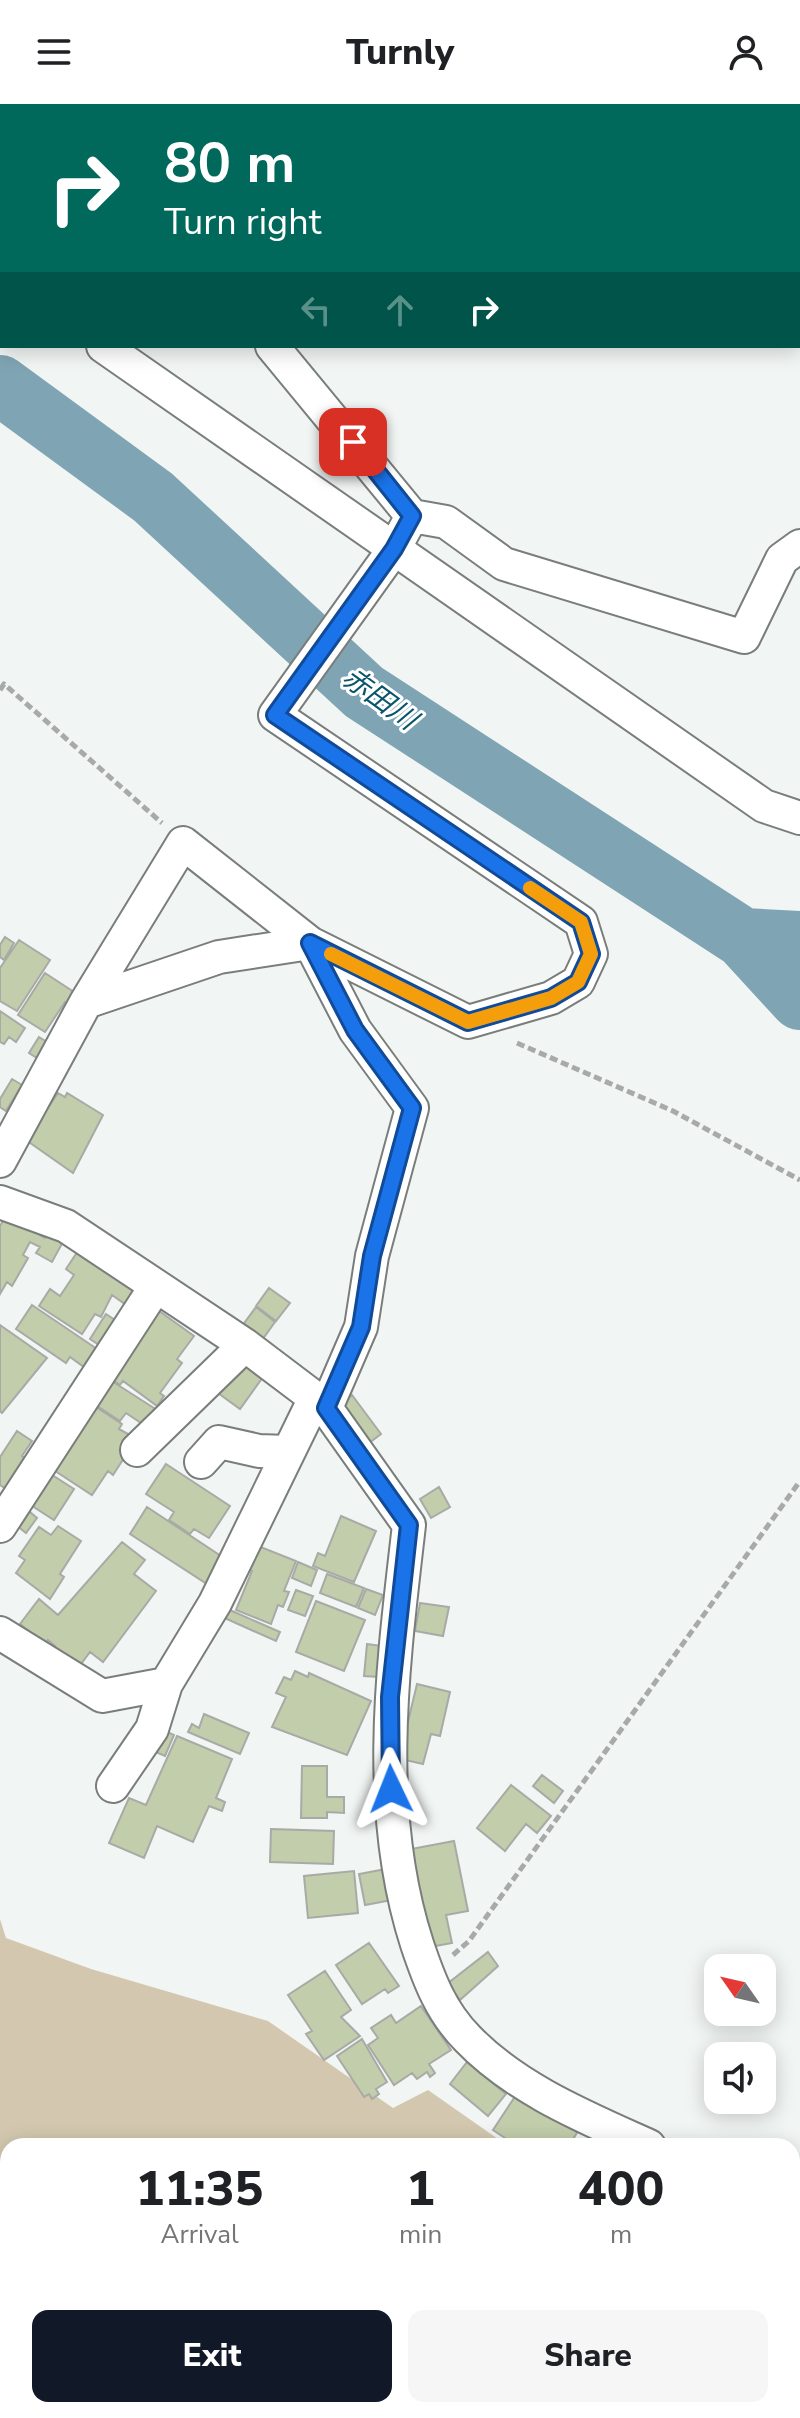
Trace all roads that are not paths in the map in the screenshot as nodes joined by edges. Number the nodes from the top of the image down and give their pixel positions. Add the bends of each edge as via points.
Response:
1 (106, 348) edge
2 (274, 348) edge
3 (412, 516) junction
4 (800, 546) edge
5 (394, 549) junction
6 (800, 818) edge
7 (310, 943) junction
8 (86, 1002) junction
9 (0, 1161) edge
10 (0, 1202) edge
11 (156, 1286) junction
12 (245, 1345) junction
13 (320, 1403) junction
14 (137, 1450) dead end
15 (288, 1452) junction
16 (201, 1462) dead end
17 (0, 1526) edge
18 (0, 1633) edge
19 (166, 1684) junction
20 (113, 1786) dead end
21 (633, 2138) edge

1 - 5 street
2 - 3 street
3 - 4 street via 446,522 504,564 744,637 782,559
3 - 5 street
5 - 6 street via 764,806
5 - 7 street via 275,715 581,922 591,954 578,982 551,998 468,1022
7 - 8 street via 219,957
7 - 8 street via 183,843
7 - 13 street via 355,1030 412,1108 372,1256 361,1327
8 - 9 street
10 - 11 street via 66,1226
11 - 12 street
11 - 17 street
12 - 13 street
12 - 14 street
13 - 15 street
13 - 21 street via 409,1525 390,1697 390,1767 403,1900 427,1976 449,2017 491,2060 537,2091
15 - 16 street via 219,1442
15 - 19 street via 215,1603
18 - 19 street via 102,1696
19 - 20 street via 152,1729

